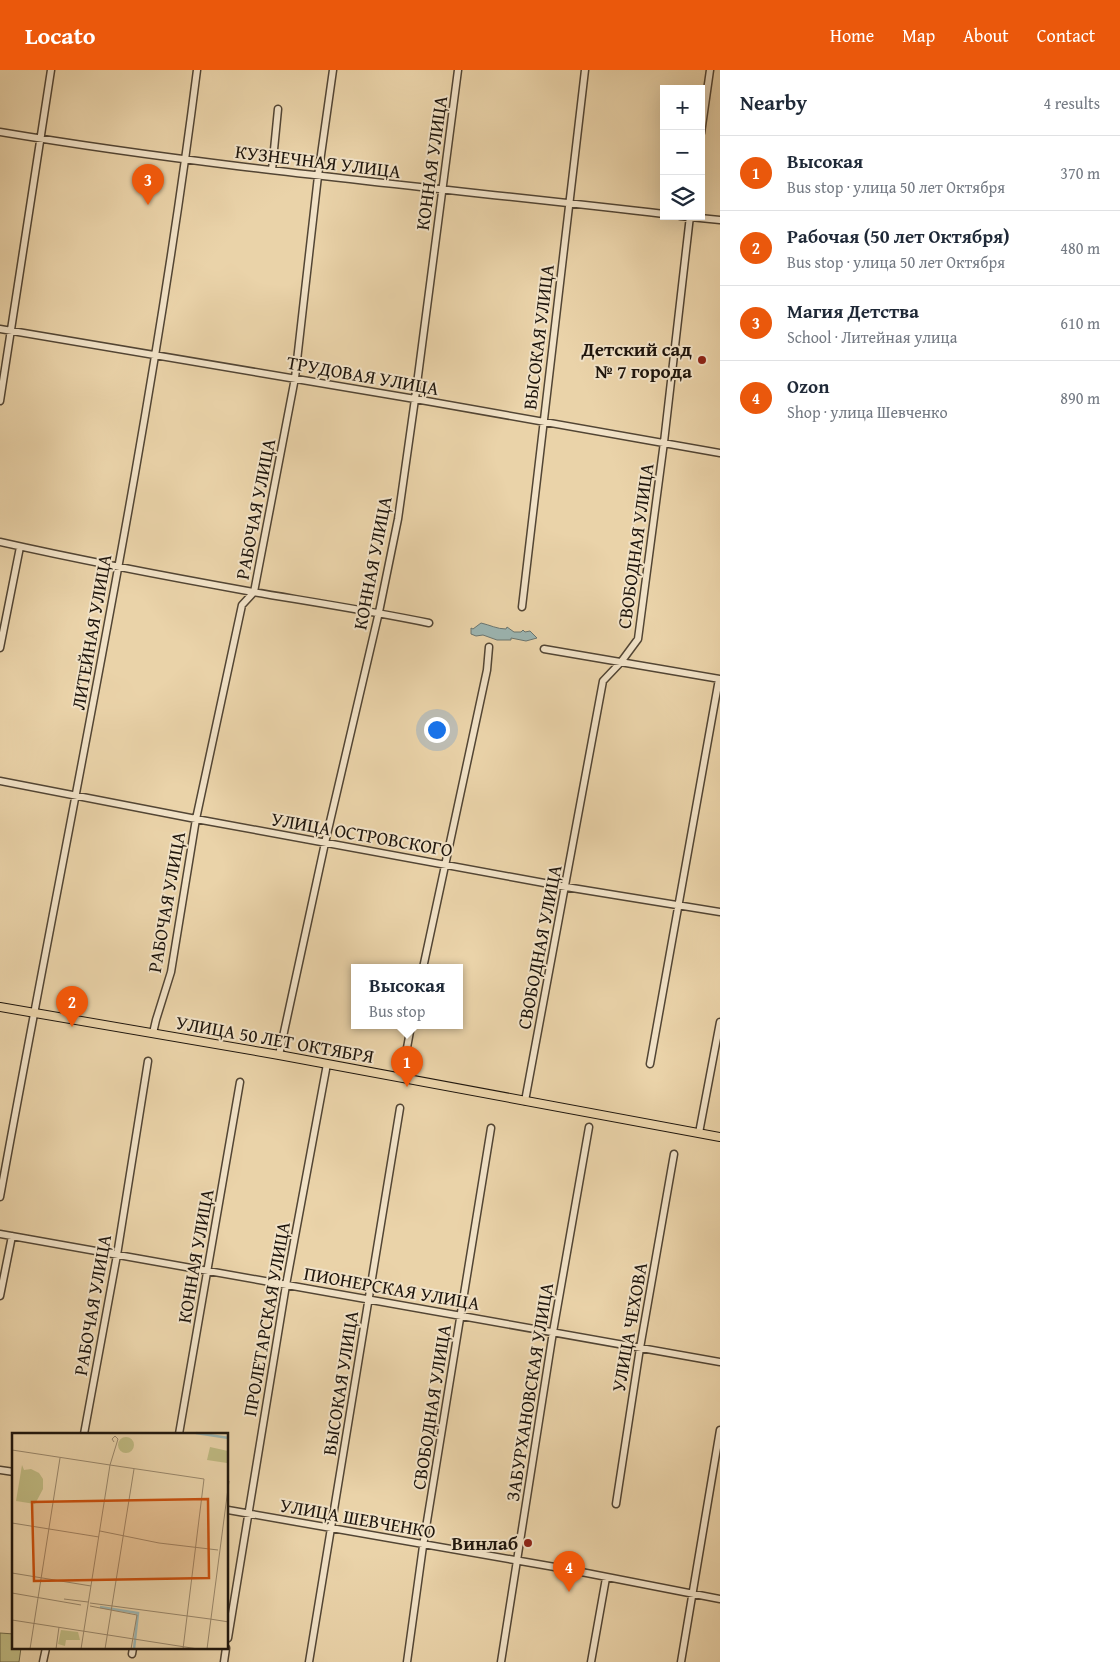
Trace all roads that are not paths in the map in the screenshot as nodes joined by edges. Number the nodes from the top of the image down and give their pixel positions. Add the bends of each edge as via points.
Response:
1 (51, 70) edge
2 (197, 70) edge
3 (333, 70) edge
4 (458, 70) edge
5 (585, 70) edge
6 (710, 70) edge
7 (278, 109) dead end
8 (701, 130) edge
9 (0, 132) edge
10 (39, 139) junction
11 (186, 160) junction
12 (272, 170) junction
13 (318, 176) junction
14 (442, 191) junction
15 (570, 203) junction
16 (660, 214) edge
17 (705, 218) edge
18 (690, 220) edge
19 (720, 220) edge
20 (0, 329) edge
21 (11, 330) junction
22 (156, 355) junction
23 (295, 378) junction
24 (416, 399) junction
25 (0, 401) edge
26 (543, 421) junction
27 (664, 442) junction
28 (720, 453) edge
29 (0, 542) edge
30 (20, 547) junction
31 (118, 567) junction
32 (254, 592) junction
33 (522, 607) dead end
34 (379, 612) junction
35 (429, 623) dead end
36 (488, 647) dead end
37 (0, 648) edge
38 (544, 649) dead end
39 (621, 662) junction
40 (720, 679) edge
41 (0, 781) edge
42 (76, 796) junction
43 (196, 819) junction
44 (325, 842) junction
45 (446, 864) junction
46 (566, 887) junction
47 (679, 906) junction
48 (720, 912) edge
49 (424, 964) edge
50 (0, 1007) edge
51 (33, 1012) junction
52 (720, 1022) edge
53 (411, 1029) edge
54 (153, 1033) junction
55 (279, 1055) junction
56 (148, 1061) dead end
57 (327, 1064) junction
58 (404, 1064) dead end
59 (650, 1064) dead end
60 (240, 1082) dead end
61 (525, 1101) junction
62 (400, 1108) dead end
63 (589, 1127) dead end
64 (491, 1128) dead end
65 (699, 1133) junction
66 (720, 1137) edge
67 (674, 1154) dead end
68 (0, 1197) edge
69 (0, 1234) edge
70 (12, 1236) junction
71 (117, 1254) junction
72 (208, 1271) junction
73 (286, 1285) junction
74 (0, 1296) edge
75 (369, 1300) junction
76 (461, 1316) junction
77 (553, 1332) junction
78 (640, 1348) junction
79 (720, 1362) edge
80 (720, 1430) edge
81 (84, 1433) edge
82 (179, 1433) edge
83 (616, 1504) dead end
84 (229, 1510) edge
85 (247, 1514) junction
86 (332, 1528) junction
87 (423, 1546) junction
88 (517, 1561) junction
89 (606, 1578) junction
90 (693, 1595) junction
91 (720, 1599) edge
92 (229, 1631) edge
93 (310, 1662) edge
94 (407, 1662) edge
95 (501, 1662) edge
96 (591, 1662) edge
97 (681, 1662) edge

1 - 10 street
2 - 11 street, ЛИТЕЙНАЯ УЛИЦА
3 - 13 street, РАБОЧАЯ УЛИЦА
4 - 14 street, КОННАЯ УЛИЦА
5 - 15 street, ВЫСОКАЯ УЛИЦА
6 - 8 street
7 - 12 street
9 - 10 street, КУЗНЕЧНАЯ УЛИЦА
10 - 11 street, КУЗНЕЧНАЯ УЛИЦА
10 - 21 street
11 - 12 street, КУЗНЕЧНАЯ УЛИЦА
11 - 22 street, ЛИТЕЙНАЯ УЛИЦА
12 - 13 street, КУЗНЕЧНАЯ УЛИЦА
13 - 14 street, КУЗНЕЧНАЯ УЛИЦА
13 - 23 street, РАБОЧАЯ УЛИЦА
14 - 15 street, КУЗНЕЧНАЯ УЛИЦА
14 - 24 street, КОННАЯ УЛИЦА
15 - 16 street, КУЗНЕЧНАЯ УЛИЦА
15 - 26 street, ВЫСОКАЯ УЛИЦА
17 - 19 street
18 - 27 street, СВОБОДНАЯ УЛИЦА
20 - 21 street, ТРУДОВАЯ УЛИЦА
21 - 22 street, ТРУДОВАЯ УЛИЦА
21 - 25 street
22 - 23 street, ТРУДОВАЯ УЛИЦА
22 - 31 street, ЛИТЕЙНАЯ УЛИЦА
23 - 24 street, ТРУДОВАЯ УЛИЦА
23 - 32 street, РАБОЧАЯ УЛИЦА
24 - 26 street, ТРУДОВАЯ УЛИЦА
24 - 34 street, КОННАЯ УЛИЦА via 398,519
26 - 27 street, ТРУДОВАЯ УЛИЦА
26 - 33 street, ВЫСОКАЯ УЛИЦА
27 - 28 street, ТРУДОВАЯ УЛИЦА
27 - 39 street, СВОБОДНАЯ УЛИЦА via 638,639
29 - 30 street
30 - 31 street
30 - 37 street
31 - 32 street
31 - 42 street, ЛИТЕЙНАЯ УЛИЦА
32 - 34 street
32 - 43 street, РАБОЧАЯ УЛИЦА via 242,605
34 - 35 street
34 - 44 street, КОННАЯ УЛИЦА
36 - 45 street via 487,670
38 - 39 street
39 - 40 street
39 - 46 street, СВОБОДНАЯ УЛИЦА via 603,681
40 - 47 street
41 - 42 street, УЛИЦА ОСТРОВСКОГО
42 - 43 street, УЛИЦА ОСТРОВСКОГО
42 - 51 street, ЛИТЕЙНАЯ УЛИЦА
43 - 44 street, УЛИЦА ОСТРОВСКОГО
43 - 54 street, РАБОЧАЯ УЛИЦА via 171,972
44 - 45 street, УЛИЦА ОСТРОВСКОГО
44 - 55 street, КОННАЯ УЛИЦА
45 - 46 street, УЛИЦА ОСТРОВСКОГО
45 - 49 street
46 - 47 street, УЛИЦА ОСТРОВСКОГО
46 - 61 street, СВОБОДНАЯ УЛИЦА
47 - 48 street, УЛИЦА ОСТРОВСКОГО
47 - 59 street
50 - 51 main road, УЛИЦА 50 ЛЕТ ОКТЯБРЯ
51 - 54 main road, УЛИЦА 50 ЛЕТ ОКТЯБРЯ
51 - 68 street, ЛИТЕЙНАЯ УЛИЦА
52 - 65 street
53 - 58 street
54 - 55 main road, УЛИЦА 50 ЛЕТ ОКТЯБРЯ
55 - 57 main road, УЛИЦА 50 ЛЕТ ОКТЯБРЯ
56 - 71 street, РАБОЧАЯ УЛИЦА
57 - 61 main road, УЛИЦА 50 ЛЕТ ОКТЯБРЯ
57 - 73 street, ПРОЛЕТАРСКАЯ УЛИЦА
60 - 72 street, КОННАЯ УЛИЦА
61 - 65 main road, УЛИЦА 50 ЛЕТ ОКТЯБРЯ
62 - 75 street, ВЫСОКАЯ УЛИЦА
63 - 77 street, ЗАБУРХАНОВСКАЯ УЛИЦА
64 - 76 street, СВОБОДНАЯ УЛИЦА
65 - 66 main road, УЛИЦА 50 ЛЕТ ОКТЯБРЯ
67 - 78 street, УЛИЦА ЧЕХОВА
69 - 70 street, ПИОНЕРСКАЯ УЛИЦА
70 - 71 street, ПИОНЕРСКАЯ УЛИЦА
70 - 74 street
71 - 72 street, ПИОНЕРСКАЯ УЛИЦА
71 - 81 street, РАБОЧАЯ УЛИЦА
72 - 73 street, ПИОНЕРСКАЯ УЛИЦА
72 - 82 street, КОННАЯ УЛИЦА
73 - 75 street, ПИОНЕРСКАЯ УЛИЦА
73 - 85 street, ПРОЛЕТАРСКАЯ УЛИЦА
75 - 76 street, ПИОНЕРСКАЯ УЛИЦА
75 - 86 street, ВЫСОКАЯ УЛИЦА
76 - 77 street, ПИОНЕРСКАЯ УЛИЦА
76 - 87 street, СВОБОДНАЯ УЛИЦА
77 - 78 street, ПИОНЕРСКАЯ УЛИЦА
77 - 88 street, ЗАБУРХАНОВСКАЯ УЛИЦА
78 - 79 street, ПИОНЕРСКАЯ УЛИЦА
78 - 83 street, УЛИЦА ЧЕХОВА
80 - 90 street
84 - 85 street, УЛИЦА ШЕВЧЕНКО
85 - 86 street, УЛИЦА ШЕВЧЕНКО
85 - 92 street, ПРОЛЕТАРСКАЯ УЛИЦА
86 - 87 street, УЛИЦА ШЕВЧЕНКО
86 - 93 street, ВЫСОКАЯ УЛИЦА
87 - 88 street, УЛИЦА ШЕВЧЕНКО
87 - 94 street, СВОБОДНАЯ УЛИЦА
88 - 89 street, УЛИЦА ШЕВЧЕНКО
88 - 95 street, ЗАБУРХАНОВСКАЯ УЛИЦА
89 - 90 street, УЛИЦА ШЕВЧЕНКО
89 - 96 street
90 - 91 street, УЛИЦА ШЕВЧЕНКО
90 - 97 street

